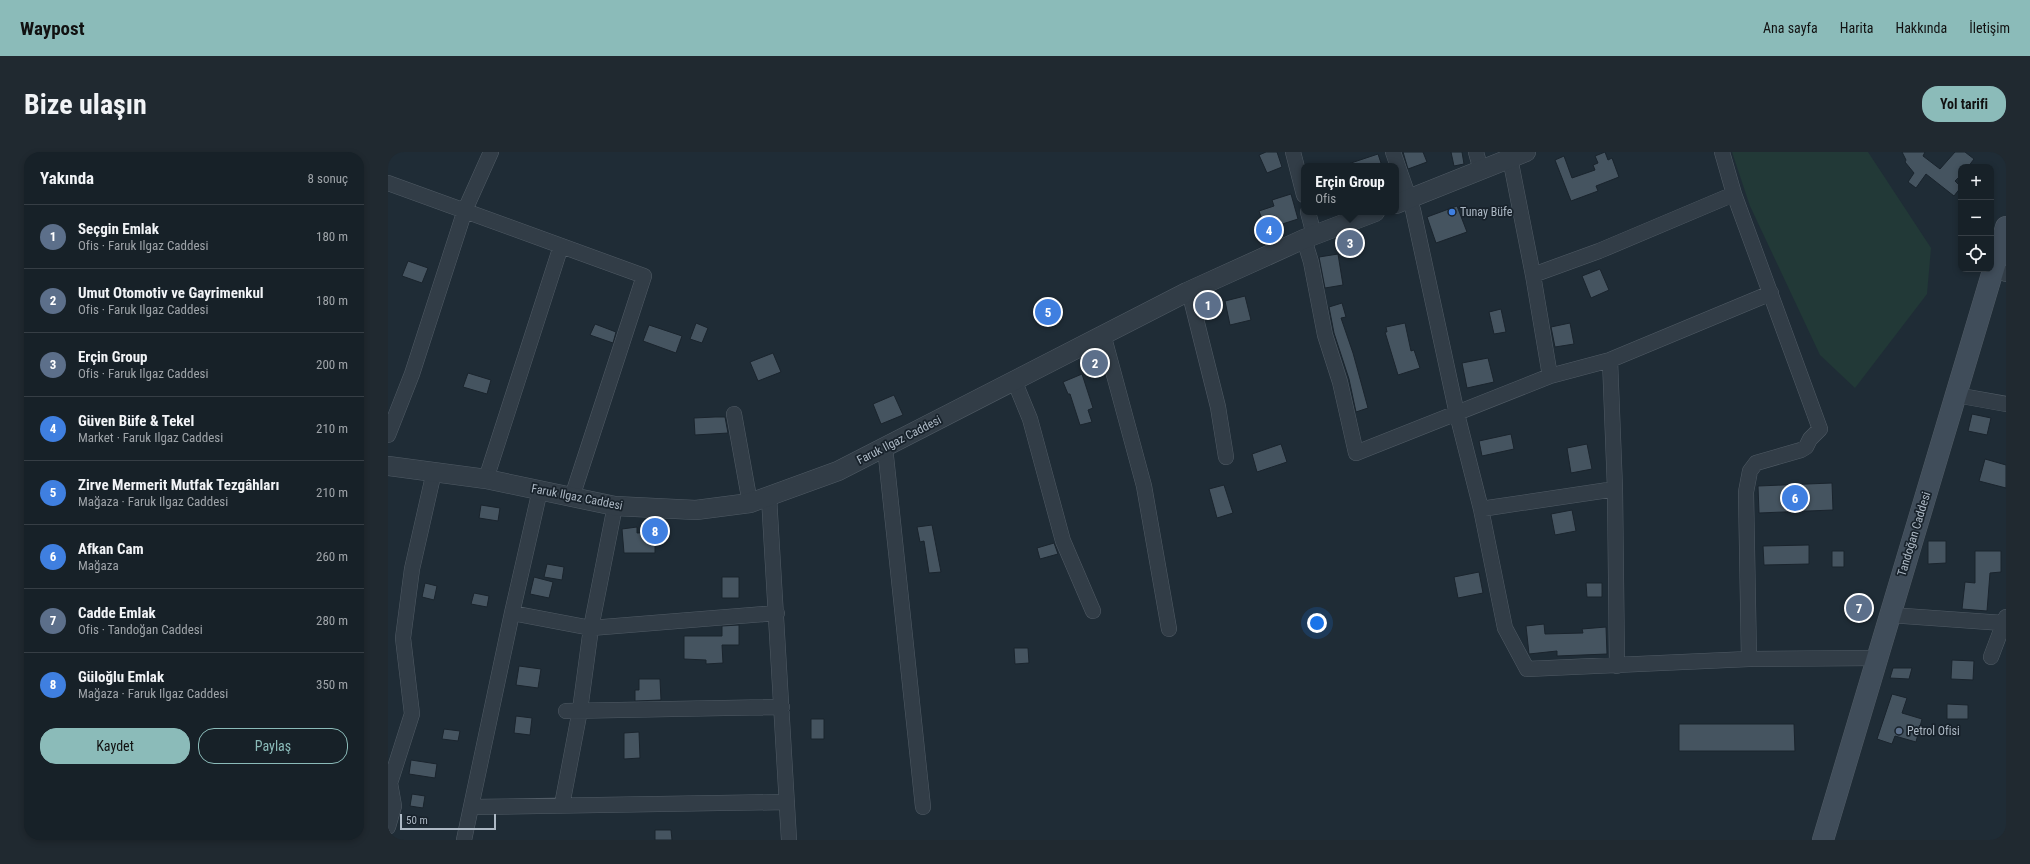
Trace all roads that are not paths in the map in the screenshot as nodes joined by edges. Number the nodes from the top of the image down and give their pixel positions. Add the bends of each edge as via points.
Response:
1 (491, 152) edge
2 (1293, 152) edge
3 (1393, 152) edge
4 (1722, 152) edge
5 (1518, 155) edge
6 (1478, 161) edge
7 (1395, 163) edge
8 (1399, 181) edge
9 (388, 183) edge
10 (1301, 183) edge
11 (1734, 194) junction
12 (1403, 201) edge
13 (465, 210) junction
14 (1308, 215) edge
15 (1366, 215) edge
16 (2006, 227) edge
17 (1309, 237) junction
18 (561, 246) junction
19 (2000, 272) edge
20 (1533, 275) junction
21 (1187, 292) junction
22 (1771, 293) junction
23 (1103, 334) junction
24 (1610, 360) junction
25 (1550, 376) junction
26 (1014, 380) junction
27 (1956, 395) junction
28 (2006, 404) edge
29 (734, 414) dead end
30 (1457, 414) junction
31 (388, 435) edge
32 (885, 447) junction
33 (1226, 457) dead end
34 (388, 466) edge
35 (434, 472) junction
36 (486, 479) junction
37 (1615, 489) junction
38 (540, 490) junction
39 (572, 497) junction
40 (769, 497) junction
41 (750, 503) junction
42 (615, 506) junction
43 (1481, 509) junction
44 (1093, 611) dead end
45 (512, 613) junction
46 (777, 613) junction
47 (1890, 615) junction
48 (2005, 620) edge
49 (591, 628) junction
50 (1169, 629) dead end
51 (1991, 657) dead end
52 (1877, 658) junction
53 (1749, 659) junction
54 (1617, 666) junction
55 (782, 708) junction
56 (573, 711) junction
57 (787, 802) junction
58 (562, 805) junction
59 (471, 807) junction
60 (923, 807) dead end
61 (388, 827) edge
62 (464, 840) edge
63 (789, 840) edge
64 (1823, 840) edge

1 - 13 street
2 - 10 street
3 - 7 street
4 - 11 street
5 - 6 street
5 - 20 street
6 - 12 street
8 - 12 street
9 - 13 street
11 - 20 street via 1599,251
11 - 22 street
12 - 30 street
13 - 18 street
13 - 31 street via 412,374
14 - 17 street
15 - 17 street, Faruk Ilgaz Caddesi
16 - 19 main road, Tandoğan Caddesi
17 - 21 street, Faruk Ilgaz Caddesi
17 - 30 street via 1311,262 1325,335 1340,382 1356,453
18 - 36 street
18 - 39 street via 644,276
19 - 27 main road, Tandoğan Caddesi
20 - 25 street
21 - 23 street, Faruk Ilgaz Caddesi
21 - 33 street via 1191,299 1218,407
22 - 24 street
22 - 53 street via 1820,429 1801,450 1756,463 1750,471 1746,492
23 - 26 street, Faruk Ilgaz Caddesi
23 - 50 street via 1144,486
24 - 25 street
24 - 37 street
25 - 30 street
26 - 32 street, Faruk Ilgaz Caddesi
26 - 44 street via 1030,419 1063,541
27 - 28 street
27 - 47 main road, Tandoğan Caddesi
29 - 41 street
30 - 43 street
32 - 40 street, Faruk Ilgaz Caddesi via 838,471
32 - 60 street
34 - 35 street, Faruk Ilgaz Caddesi
35 - 36 street, Faruk Ilgaz Caddesi
35 - 61 street via 410,577 403,638 412,714 390,783 394,806
36 - 38 street, Faruk Ilgaz Caddesi
37 - 43 street
37 - 54 street
38 - 39 street, Faruk Ilgaz Caddesi
38 - 45 street
39 - 42 street, Faruk Ilgaz Caddesi
40 - 41 street, Faruk Ilgaz Caddesi
40 - 46 street
41 - 42 street, Faruk Ilgaz Caddesi via 696,510
42 - 49 street
43 - 54 street via 1505,628 1527,669
45 - 49 street
45 - 59 street
46 - 49 street
46 - 55 street
47 - 48 street
47 - 52 main road, Tandoğan Caddesi
48 - 51 street
49 - 56 street
52 - 53 street
52 - 64 main road, Tandoğan Caddesi
53 - 54 street
55 - 56 street
55 - 57 street
56 - 58 street
57 - 58 street
57 - 63 street
58 - 59 street
59 - 62 street

